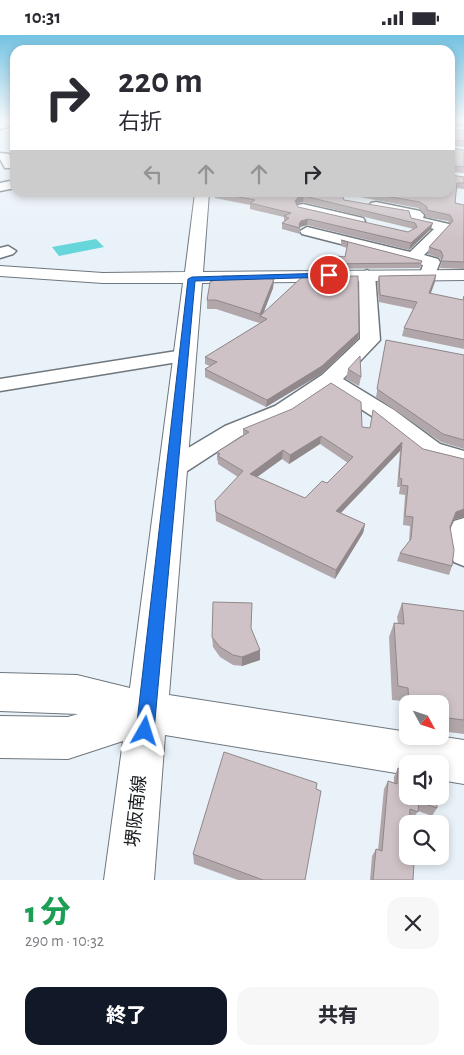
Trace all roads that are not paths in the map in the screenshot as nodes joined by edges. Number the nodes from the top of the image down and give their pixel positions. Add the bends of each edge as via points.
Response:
1 (7, 159) edge
2 (9, 166) dead end
3 (202, 197) edge
4 (358, 203) edge
5 (303, 207) edge
6 (420, 221) junction
7 (369, 224) edge
8 (307, 231) dead end
9 (386, 251) junction
10 (414, 257) junction
11 (0, 271) edge
12 (428, 273) junction
13 (367, 275) junction
14 (464, 275) edge
15 (192, 279) junction
16 (183, 356) junction
17 (330, 380) junction
18 (0, 385) edge
19 (464, 459) edge
20 (172, 469) junction
21 (464, 529) edge
22 (464, 554) edge
23 (0, 692) edge
24 (147, 712) junction
25 (0, 737) edge
26 (464, 762) edge
27 (129, 880) edge

1 - 2 street
3 - 15 main road, 堺阪南線
4 - 6 street via 415,214 414,219
5 - 7 street
6 - 9 street
6 - 10 street via 444,227
8 - 9 street
9 - 10 street
10 - 12 street via 432,262
11 - 15 main road via 103,278
12 - 13 main road
12 - 14 main road
13 - 15 main road
13 - 17 street via 379,339 370,340
15 - 16 main road, 堺阪南線
16 - 18 street
16 - 20 main road, 堺阪南線
17 - 19 street via 386,415 431,450
17 - 20 street via 282,411 233,431
20 - 24 main road, 堺阪南線
21 - 22 street
23 - 24 main road via 77,694
24 - 25 main road via 68,737
24 - 26 main road
24 - 27 main road, 堺阪南線

